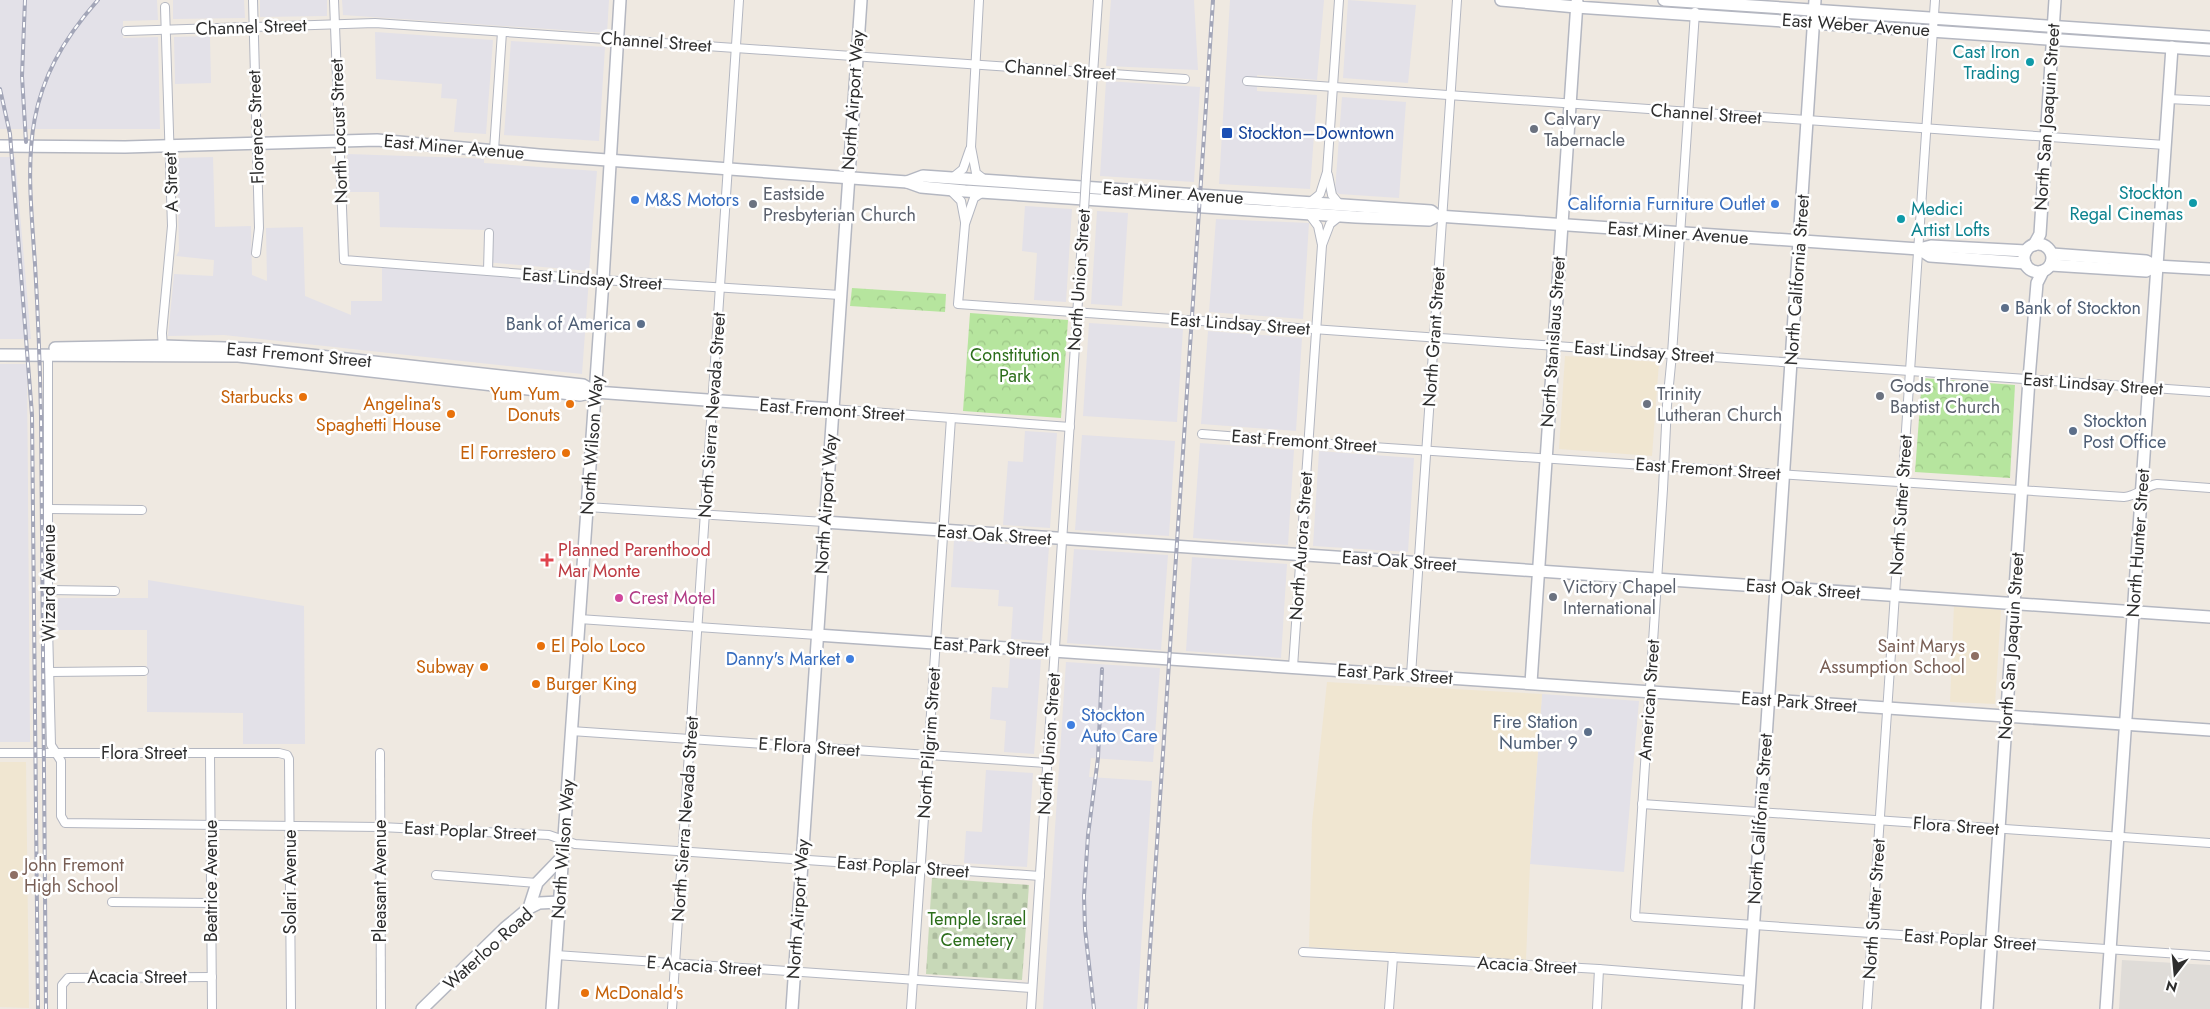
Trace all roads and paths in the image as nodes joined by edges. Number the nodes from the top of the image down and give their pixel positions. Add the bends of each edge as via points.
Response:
1 (253, 0) edge
2 (334, 0) edge
3 (620, 0) edge
4 (739, 0) edge
5 (861, 0) edge
6 (979, 0) edge
7 (1098, 0) edge
8 (1338, 0) edge
9 (1457, 0) edge
10 (1501, 0) edge
11 (1664, 0) edge
12 (1935, 0) edge
13 (2054, 0) edge
14 (1696, 1) edge
15 (1577, 4) edge
16 (1815, 5) edge
17 (165, 7) dead end
18 (1695, 15) junction
19 (1934, 18) junction
20 (1814, 23) junction
21 (335, 24) junction
22 (2053, 26) junction
23 (253, 27) junction
24 (166, 30) junction
25 (1933, 30) junction
26 (126, 31) dead end
27 (502, 32) junction
28 (2210, 37) edge
29 (2052, 39) junction
30 (617, 40) junction
31 (736, 47) junction
32 (2172, 47) junction
33 (2210, 50) edge
34 (857, 56) junction
35 (974, 63) junction
36 (1093, 72) junction
37 (1185, 79) dead end
38 (1247, 81) dead end
39 (1333, 88) junction
40 (1450, 96) junction
41 (2168, 99) junction
42 (2210, 101) edge
43 (1569, 105) junction
44 (1688, 112) junction
45 (1808, 120) junction
46 (1926, 129) junction
47 (2045, 137) junction
48 (340, 140) junction
49 (257, 144) junction
50 (2165, 145) junction
51 (0, 146) edge
52 (170, 146) junction
53 (971, 147) junction
54 (494, 150) junction
55 (609, 159) junction
56 (728, 168) junction
57 (1327, 172) junction
58 (847, 177) junction
59 (950, 184) junction
60 (984, 186) junction
61 (1309, 208) junction
62 (1341, 211) junction
63 (1440, 216) junction
64 (965, 224) junction
65 (1561, 225) junction
66 (490, 232) dead end
67 (1680, 233) junction
68 (1799, 241) junction
69 (1322, 245) junction
70 (1919, 249) junction
71 (2002, 250) junction
72 (256, 253) dead end
73 (2039, 256) junction
74 (1984, 257) junction
75 (345, 261) joint
76 (2156, 266) junction
77 (2210, 269) edge
78 (488, 271) junction
79 (604, 280) junction
80 (720, 287) junction
81 (840, 296) junction
82 (1077, 312) junction
83 (1315, 329) junction
84 (1434, 337) junction
85 (1553, 346) junction
86 (0, 348) edge
87 (163, 351) junction
88 (1672, 354) junction
89 (0, 356) edge
90 (48, 356) junction
91 (1791, 362) junction
92 (1910, 371) junction
93 (2029, 379) junction
94 (2148, 387) junction
95 (595, 392) junction
96 (2210, 392) edge
97 (712, 401) junction
98 (832, 409) junction
99 (951, 418) junction
100 (1070, 427) junction
101 (1202, 434) dead end
102 (1308, 442) junction
103 (1426, 450) junction
104 (1545, 458) junction
105 (1664, 466) junction
106 (1784, 474) junction
107 (1903, 483) junction
108 (2210, 488) edge
109 (2022, 490) junction
110 (2141, 491) junction
111 (587, 506) junction
112 (50, 509) junction
113 (142, 510) dead end
114 (706, 514) junction
115 (824, 522) junction
116 (944, 531) junction
117 (1063, 540) junction
118 (1301, 555) junction
119 (1419, 562) junction
120 (1538, 572) junction
121 (1657, 579) junction
122 (1776, 587) junction
123 (48, 590) junction
124 (115, 591) dead end
125 (1895, 595) junction
126 (2014, 603) junction
127 (2133, 611) junction
128 (2210, 616) edge
129 (579, 620) junction
130 (698, 626) junction
131 (817, 635) junction
132 (936, 643) junction
133 (1055, 651) junction
134 (1293, 667) junction
135 (144, 671) dead end
136 (50, 672) junction
137 (1412, 675) junction
138 (1531, 683) junction
139 (1650, 692) junction
140 (1768, 700) junction
141 (1887, 708) junction
142 (2007, 716) junction
143 (2126, 724) junction
144 (2210, 730) edge
145 (571, 731) junction
146 (690, 739) junction
147 (809, 747) junction
148 (0, 753) edge
149 (56, 753) junction
150 (210, 753) junction
151 (380, 753) dead end
152 (287, 755) joint
153 (928, 755) junction
154 (1047, 763) junction
155 (1642, 804) junction
156 (61, 808) joint
157 (1761, 812) junction
158 (1880, 820) junction
159 (211, 825) junction
160 (290, 826) junction
161 (380, 827) junction
162 (1999, 829) junction
163 (2118, 837) junction
164 (564, 840) junction
165 (2210, 843) edge
166 (683, 852) junction
167 (563, 856) junction
168 (802, 861) junction
169 (921, 868) junction
170 (436, 875) dead end
171 (1040, 876) junction
172 (537, 883) junction
173 (1636, 892) joint
174 (112, 902) dead end
175 (559, 902) junction
176 (211, 903) junction
177 (529, 908) junction
178 (1753, 925) junction
179 (1872, 933) junction
180 (1991, 941) junction
181 (2110, 950) junction
182 (1303, 952) dead end
183 (556, 955) junction
184 (2210, 956) edge
185 (1393, 957) junction
186 (675, 964) junction
187 (1599, 969) junction
188 (794, 972) junction
189 (212, 977) junction
190 (913, 980) junction
191 (1750, 981) junction
192 (1032, 988) junction
193 (62, 1009) edge
194 (212, 1009) edge
195 (291, 1009) edge
196 (381, 1009) edge
197 (422, 1009) edge
198 (552, 1009) edge
199 (672, 1009) edge
200 (792, 1009) edge
201 (911, 1009) edge
202 (1031, 1009) edge
203 (1389, 1009) edge
204 (1597, 1009) edge
205 (1748, 1009) edge
206 (1867, 1009) edge
207 (1987, 1009) edge
208 (2106, 1009) edge

1 - 23 street, Florence Street
2 - 21 street, North Locust Street
3 - 30 street, North Wilson Way
4 - 31 street, North Sierra Nevada Street
5 - 34 street, North Airport Way
6 - 35 street
7 - 36 street, North Union Street
8 - 39 street
9 - 40 street, North Grant Street
10 - 15 street, East Weber Avenue
11 - 14 street, East Weber Avenue
12 - 19 street, North Sutter Street
13 - 22 street, North San Joaquin Street
14 - 16 street, East Weber Avenue
14 - 18 street, American Street
15 - 18 street, East Weber Avenue
15 - 43 street, North Stanislaus Street
16 - 19 street, East Weber Avenue
16 - 20 street, North California Street
17 - 24 street, A Street
18 - 20 street, East Weber Avenue
18 - 44 street, American Street
19 - 22 street, East Weber Avenue
19 - 25 street, North Sutter Street
20 - 25 street, East Weber Avenue
20 - 45 street, North California Street
21 - 23 street, Channel Street
21 - 27 street, Channel Street via 375,23
21 - 48 street, North Locust Street
22 - 28 street, East Weber Avenue
22 - 29 street, North San Joaquin Street
23 - 24 street, Channel Street
23 - 49 street, Florence Street
24 - 26 street, Channel Street
24 - 52 street, A Street
25 - 29 street, East Weber Avenue
25 - 46 street, North Sutter Street
27 - 30 street, Channel Street
27 - 54 street
29 - 32 street, East Weber Avenue
29 - 47 street, North San Joaquin Street
30 - 31 street, Channel Street
30 - 55 street, North Wilson Way
31 - 34 street, Channel Street
31 - 56 street, North Sierra Nevada Street
32 - 33 street, East Weber Avenue
32 - 41 street, North Hunter Street
34 - 35 street, Channel Street
34 - 58 street, North Airport Way
35 - 36 street, Channel Street
35 - 53 street
36 - 37 street, Channel Street
36 - 82 street, North Union Street, bridge
38 - 39 street, Channel Street
39 - 40 street, Channel Street
39 - 57 street
40 - 43 street, Channel Street
40 - 63 street, North Grant Street
41 - 42 street
41 - 50 street, North Hunter Street
43 - 44 street, Channel Street
43 - 65 street, North Stanislaus Street
44 - 45 street, Channel Street
44 - 67 street, American Street
45 - 46 street, Channel Street
45 - 68 street, North California Street
46 - 47 street, Channel Street
46 - 70 street, North Sutter Street
47 - 50 street, Channel Street
47 - 73 street, North San Joaquin Street
48 - 49 street, East Miner Avenue
48 - 54 street, East Miner Avenue
48 - 75 street, North Locust Street
49 - 52 street, East Miner Avenue
49 - 72 street, Florence Street via 259,228
50 - 76 street, North Hunter Street
51 - 52 street, East Miner Avenue
52 - 87 street, A Street via 172,232
53 - 59 street via 963,169
53 - 60 street via 976,173
54 - 55 street, East Miner Avenue
55 - 56 street, East Miner Avenue
55 - 79 street, North Wilson Way
56 - 58 street, East Miner Avenue
56 - 80 street, North Sierra Nevada Street
57 - 61 street via 1320,194
57 - 62 street via 1332,195
58 - 59 street, East Miner Avenue via 907,182 921,187
58 - 81 street, North Airport Way
59 - 60 street, East Miner Avenue
59 - 64 street via 961,201
60 - 61 street, East Miner Avenue
60 - 64 street via 974,198
61 - 62 street, East Miner Avenue
61 - 69 street, North Aurora Street via 1318,226
62 - 63 street, East Miner Avenue via 1429,220
62 - 69 street, North Aurora Street via 1330,224
63 - 65 street, East Miner Avenue
63 - 84 street, North Grant Street
64 - 82 street, East Lindsay Street via 958,304
65 - 67 street, East Miner Avenue
65 - 85 street, North Stanislaus Street
66 - 78 street
67 - 68 street, East Miner Avenue
67 - 88 street, American Street
68 - 70 street, East Miner Avenue
68 - 91 street, North California Street
69 - 83 street, North Aurora Street
70 - 71 street, East Miner Avenue via 1931,246
70 - 74 street, East Miner Avenue via 1930,256 1970,260
70 - 92 street, North Sutter Street
71 - 73 street, East Miner Avenue
71 - 74 street
73 - 74 street, East Miner Avenue
73 - 76 street, East Miner Avenue via 2146,261
73 - 93 street, North San Joaquin Street
75 - 78 street, East Lindsay Street
76 - 77 street, East Miner Avenue
76 - 94 street, North Hunter Street
78 - 79 street, East Lindsay Street
79 - 80 street, East Lindsay Street
79 - 95 street, North Wilson Way
80 - 81 street, East Lindsay Street
80 - 97 street, North Sierra Nevada Street
81 - 98 street, North Airport Way
82 - 83 street, East Lindsay Street
82 - 100 street, North Union Street
83 - 84 street, East Lindsay Street
83 - 102 street, North Aurora Street
84 - 85 street, East Lindsay Street
84 - 103 street, North Grant Street
85 - 88 street, East Lindsay Street
85 - 104 street, North Stanislaus Street
86 - 87 street, East Fremont Street
87 - 90 street, East Fremont Street
87 - 95 street, East Fremont Street via 256,349 584,385
88 - 91 street, East Lindsay Street
88 - 105 street, American Street
89 - 90 street, East Fremont Street
90 - 112 street, Wizard Avenue
91 - 92 street, East Lindsay Street
91 - 106 street, North California Street
92 - 93 street, East Lindsay Street
92 - 107 street, North Sutter Street
93 - 94 street, East Lindsay Street
93 - 109 street, North San Joaquin Street
94 - 96 street, East Lindsay Street
94 - 110 street, North Hunter Street
95 - 97 street, East Fremont Street
95 - 111 street, North Wilson Way
97 - 98 street, East Fremont Street
97 - 114 street, North Sierra Nevada Street
98 - 99 street, East Fremont Street
98 - 115 street, North Airport Way
99 - 100 street, East Fremont Street
99 - 116 street, North Pilgrim Street
100 - 117 street, North Union Street
101 - 102 street, East Fremont Street
102 - 103 street, East Fremont Street
102 - 118 street, North Aurora Street
103 - 104 street, East Fremont Street
103 - 119 street, North Grant Street
104 - 105 street, East Fremont Street
104 - 120 street, North Stanislaus Street
105 - 106 street, East Fremont Street
105 - 121 street, American Street
106 - 107 street, East Fremont Street
106 - 122 street, North California Street
107 - 109 street, East Fremont Street
107 - 125 street, North Sutter Street
108 - 110 street, East Fremont Street via 2157,484
109 - 110 street, East Fremont Street via 2124,498
109 - 126 street, North San Joaquin Street
110 - 127 street, North Hunter Street
111 - 114 street, East Oak Street
111 - 129 street, North Wilson Way
112 - 113 street
112 - 123 street, Wizard Avenue
114 - 115 street, East Oak Street
114 - 130 street, North Sierra Nevada Street
115 - 116 street, East Oak Street
115 - 131 street, North Airport Way
116 - 117 street, East Oak Street
116 - 132 street, North Pilgrim Street
117 - 118 street, East Oak Street
117 - 133 street, North Union Street
118 - 119 street, East Oak Street
118 - 134 street, North Aurora Street
119 - 120 street, East Oak Street
119 - 137 street, North Grant Street
120 - 121 street, East Oak Street
120 - 138 street, North Stanislaus Street
121 - 122 street, East Oak Street
121 - 139 street, American Street
122 - 125 street, East Oak Street
122 - 140 street, North California Street
123 - 124 street
123 - 136 street, Wizard Avenue
125 - 126 street, East Oak Street
125 - 141 street, North Sutter Street
126 - 127 street, East Oak Street
126 - 142 street, North San Joaquin Street
127 - 128 street, East Oak Street
127 - 143 street, North Hunter Street
129 - 130 street, East Park Street
129 - 145 street, North Wilson Way
130 - 131 street, East Park Street
130 - 146 street, North Sierra Nevada Street
131 - 132 street, East Park Street
131 - 147 street, North Airport Way
132 - 133 street, East Park Street
132 - 153 street, North Pilgrim Street
133 - 134 street, East Park Street
133 - 154 street, North Union Street
134 - 137 street, East Park Street
135 - 136 street
136 - 149 street, Wizard Avenue via 51,745
137 - 138 street, East Park Street
138 - 139 street, East Park Street
139 - 140 street, East Park Street
139 - 155 street, American Street
140 - 141 street, East Park Street
140 - 157 street, North California Street
141 - 142 street, East Park Street
141 - 158 street, North Sutter Street
142 - 143 street, East Park Street
142 - 162 street, North San Joaquin Street
143 - 144 street, East Park Street
143 - 163 street, North Hunter Street
145 - 146 street, E Flora Street
145 - 164 street, North Wilson Way
146 - 147 street, E Flora Street
146 - 166 street, North Sierra Nevada Street
147 - 153 street, E Flora Street
147 - 168 street, North Airport Way
148 - 149 street, Flora Street
149 - 150 street, Flora Street
149 - 156 street, Wizard Avenue via 61,761
150 - 152 street, Flora Street
150 - 159 street, Beatrice Avenue
151 - 161 street, Pleasant Avenue
152 - 160 street, Solari Avenue
153 - 154 street, E Flora Street
153 - 169 street, North Pilgrim Street
154 - 171 street, North Union Street
155 - 157 street, Flora Street
155 - 173 street, American Street
156 - 159 street, East Poplar Street via 61,820 70,825
157 - 158 street, Flora Street
157 - 178 street, North California Street
158 - 162 street, Flora Street
158 - 179 street, North Sutter Street
159 - 160 street, East Poplar Street
159 - 176 street, Beatrice Avenue
160 - 161 street, East Poplar Street
160 - 195 street, Solari Avenue
161 - 164 street, East Poplar Street via 548,835
161 - 196 street, Pleasant Avenue
162 - 163 street, Flora Street
162 - 180 street, North San Joaquin Street
163 - 165 street, Flora Street
163 - 181 street, North Hunter Street
164 - 166 street, East Poplar Street via 575,844
164 - 167 street, North Wilson Way
166 - 168 street, East Poplar Street
166 - 186 street, North Sierra Nevada Street
167 - 172 street
167 - 175 street, North Wilson Way
168 - 169 street, East Poplar Street
168 - 188 street, North Airport Way
169 - 171 street, East Poplar Street
169 - 190 street, North Pilgrim Street
170 - 172 street
171 - 192 street, North Union Street
172 - 177 street
173 - 178 street, East Poplar Street via 1635,916
174 - 176 street
175 - 177 street, Waterloo Road via 539,903
175 - 183 street, North Wilson Way
176 - 189 street, Beatrice Avenue
177 - 197 street, Waterloo Road
178 - 179 street, East Poplar Street
178 - 191 street, North California Street
179 - 180 street, East Poplar Street
179 - 206 street, North Sutter Street
180 - 181 street, East Poplar Street
180 - 207 street, North San Joaquin Street
181 - 184 street, East Poplar Street
181 - 208 street, North Hunter Street
182 - 185 street, Acacia Street
183 - 186 street, E Acacia Street
183 - 198 street, North Wilson Way
185 - 187 street, Acacia Street
185 - 203 street
186 - 188 street, E Acacia Street
186 - 199 street, North Sierra Nevada Street
187 - 191 street, Acacia Street
187 - 204 street
188 - 190 street, E Acacia Street
188 - 200 street, North Airport Way
189 - 193 street, Acacia Street via 71,977 62,988
189 - 194 street, Beatrice Avenue
190 - 192 street, E Acacia Street
190 - 201 street, North Pilgrim Street
191 - 205 street, North California Street
192 - 202 street, North Union Street

